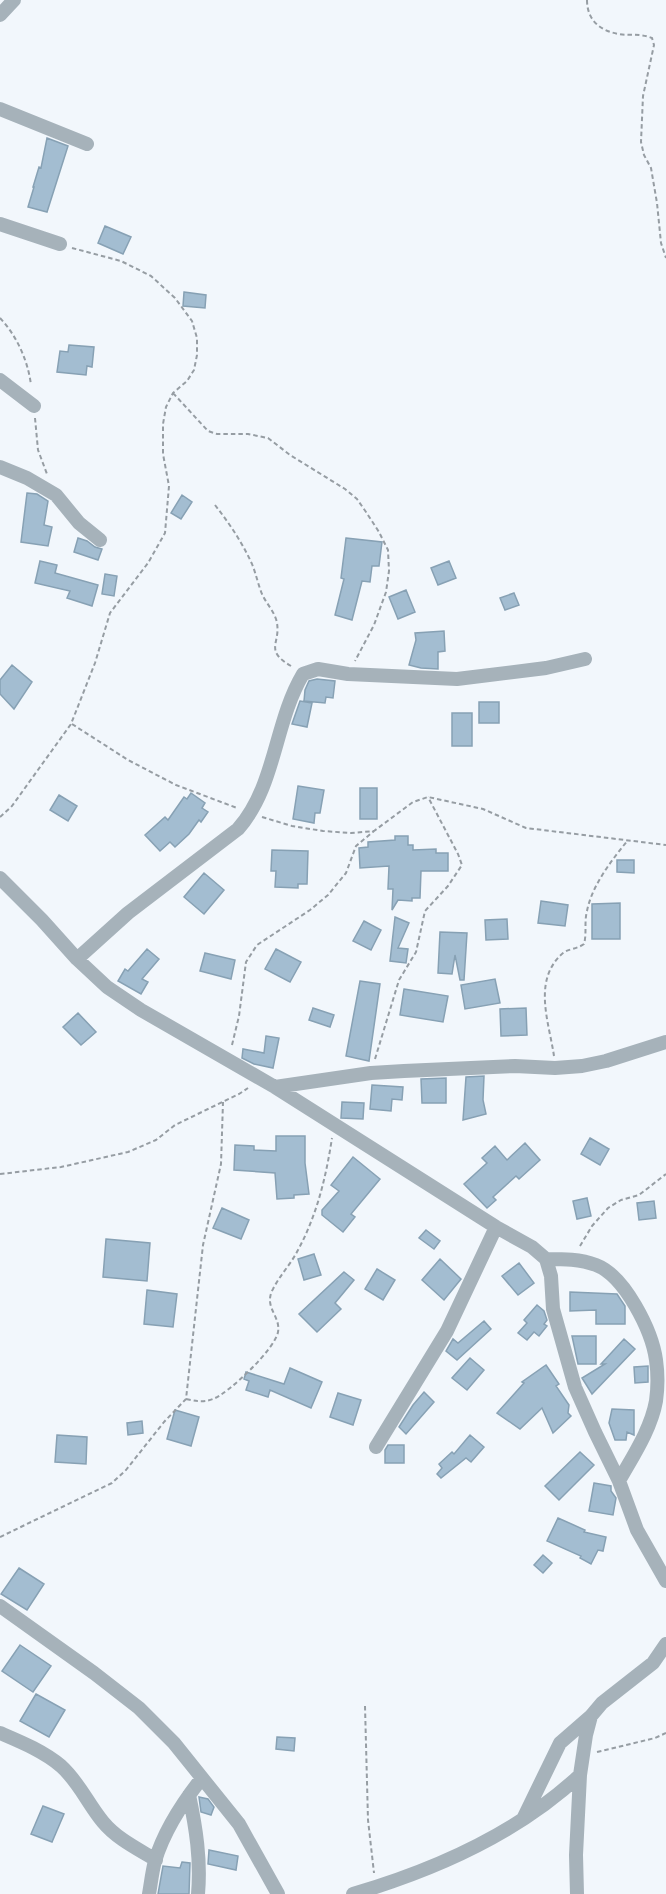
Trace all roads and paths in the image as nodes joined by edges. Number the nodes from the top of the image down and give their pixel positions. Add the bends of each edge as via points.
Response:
1 (14, 0) edge
2 (587, 0) edge
3 (0, 15) edge
4 (0, 109) edge
5 (87, 144) dead end
6 (0, 224) edge
7 (60, 244) joint
8 (666, 258) edge
9 (0, 380) edge
10 (173, 393) junction
11 (34, 406) dead end
12 (2, 470) edge
13 (215, 505) dead end
14 (100, 540) dead end
15 (585, 659) dead end
16 (303, 674) junction
17 (348, 674) junction
18 (71, 724) junction
19 (428, 797) junction
20 (251, 813) junction
21 (0, 817) edge
22 (374, 831) junction
23 (628, 840) junction
24 (666, 845) edge
25 (0, 878) edge
26 (77, 959) junction
27 (666, 1042) edge
28 (226, 1059) junction
29 (555, 1068) junction
30 (371, 1073) junction
31 (260, 1079) junction
32 (275, 1087) junction
33 (223, 1102) junction
34 (334, 1123) junction
35 (0, 1174) edge
36 (666, 1174) edge
37 (496, 1227) junction
38 (572, 1258) junction
39 (546, 1259) junction
40 (186, 1399) junction
41 (376, 1448) dead end
42 (619, 1481) junction
43 (0, 1537) edge
44 (666, 1581) edge
45 (0, 1606) edge
46 (666, 1644) edge
47 (365, 1706) dead end
48 (591, 1716) junction
49 (0, 1733) edge
50 (666, 1733) edge
51 (583, 1754) junction
52 (580, 1775) junction
53 (202, 1778) junction
54 (189, 1795) junction
55 (524, 1817) junction
56 (156, 1860) junction
57 (375, 1887) junction
58 (149, 1894) edge
59 (198, 1894) edge
60 (278, 1894) edge
61 (353, 1894) edge
62 (577, 1894) edge

1 - 3 street
2 - 8 path via 590,19 598,27 652,38 641,142 651,168
4 - 5 street
6 - 7 street
7 - 10 path via 121,261 151,276 176,298 192,321 197,356 187,381
9 - 11 street
10 - 17 path via 208,431 268,438 345,489 357,499 379,532 388,550 386,592
10 - 18 path via 163,424 162,454 169,486 165,533 110,613
12 - 14 street via 27,478 56,495 79,523
13 - 16 path via 238,538 273,612 279,629 274,648 277,656
15 - 17 street via 457,679
16 - 17 street via 318,669
16 - 20 street via 261,795
18 - 20 path via 176,785
18 - 21 path
19 - 22 path via 413,802
19 - 23 path via 483,810 526,828
19 - 30 path via 462,865 425,911 416,952 399,980
20 - 22 path via 323,831
20 - 26 street via 238,828 128,913
22 - 28 path via 356,846 346,873 328,895 257,945 246,962 235,1038
23 - 24 path
23 - 29 path via 590,897 584,944 565,951 545,981
25 - 26 street
26 - 28 street via 107,987
27 - 29 street via 606,1061
28 - 31 street
29 - 30 street via 515,1065
30 - 32 street
31 - 32 street
31 - 33 path
32 - 34 street
33 - 35 path via 128,1152 61,1167
33 - 40 path via 221,1164 203,1245
34 - 37 street
34 - 40 path via 328,1168 309,1229 271,1295 270,1308 278,1325 274,1344 223,1395 201,1402
36 - 38 path via 639,1195 608,1208
37 - 39 street
37 - 41 street via 447,1331
38 - 39 street
38 - 42 street via 615,1276 644,1322 656,1357 655,1405
39 - 42 street via 553,1309 575,1387
40 - 43 path via 112,1483
42 - 44 street via 637,1530
45 - 53 street via 139,1708
46 - 48 street via 653,1663
47 - 57 path via 368,1820
48 - 51 street
48 - 55 street via 560,1743
49 - 56 street via 34,1748 61,1767 103,1822
50 - 51 path
51 - 52 street
52 - 55 street
52 - 62 street
53 - 54 street
53 - 60 street via 239,1824
54 - 56 street
54 - 59 street via 200,1868
55 - 57 street via 464,1854
56 - 58 street
57 - 61 street

